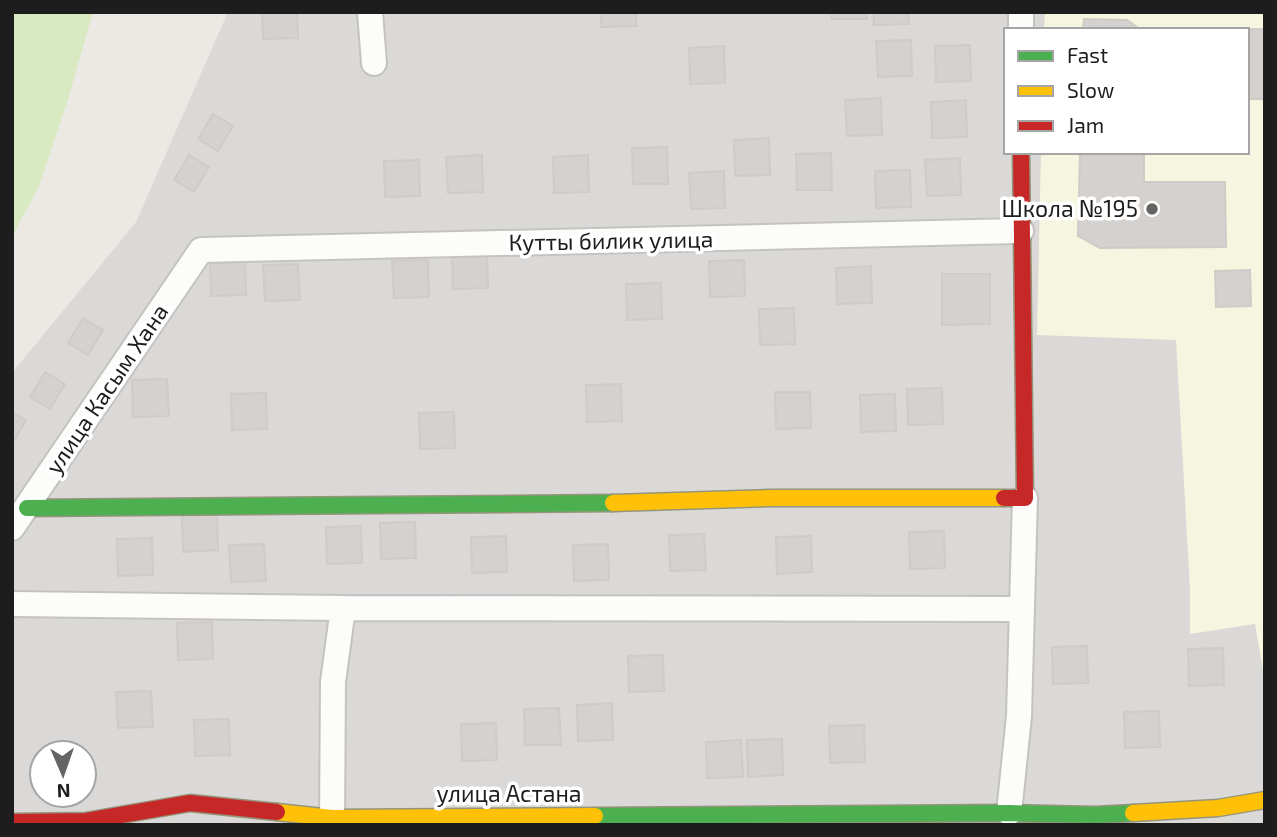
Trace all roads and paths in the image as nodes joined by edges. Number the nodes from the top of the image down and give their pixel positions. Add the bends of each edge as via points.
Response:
1 (370, 12) edge
2 (374, 63) dead end
3 (1021, 154) edge
4 (1021, 231) junction
5 (201, 250) joint
6 (1025, 498) junction
7 (27, 508) junction
8 (12, 528) edge
9 (12, 604) edge
10 (343, 608) junction
11 (1022, 609) junction
12 (1265, 800) edge
13 (1009, 813) junction
14 (12, 822) edge
15 (332, 822) edge

1 - 2 street
3 - 4 street
4 - 5 street, Кутты билик улица
4 - 6 street
5 - 7 street, улица Касым Хана
6 - 7 street
6 - 11 street
7 - 8 street, улица Касым Хана
9 - 10 street
10 - 11 street
10 - 15 street via 333,682
11 - 13 street via 1019,716
12 - 13 street, улица Астана via 1218,808 1096,815
13 - 15 street, улица Астана
14 - 15 street, улица Астана via 86,821 190,803

